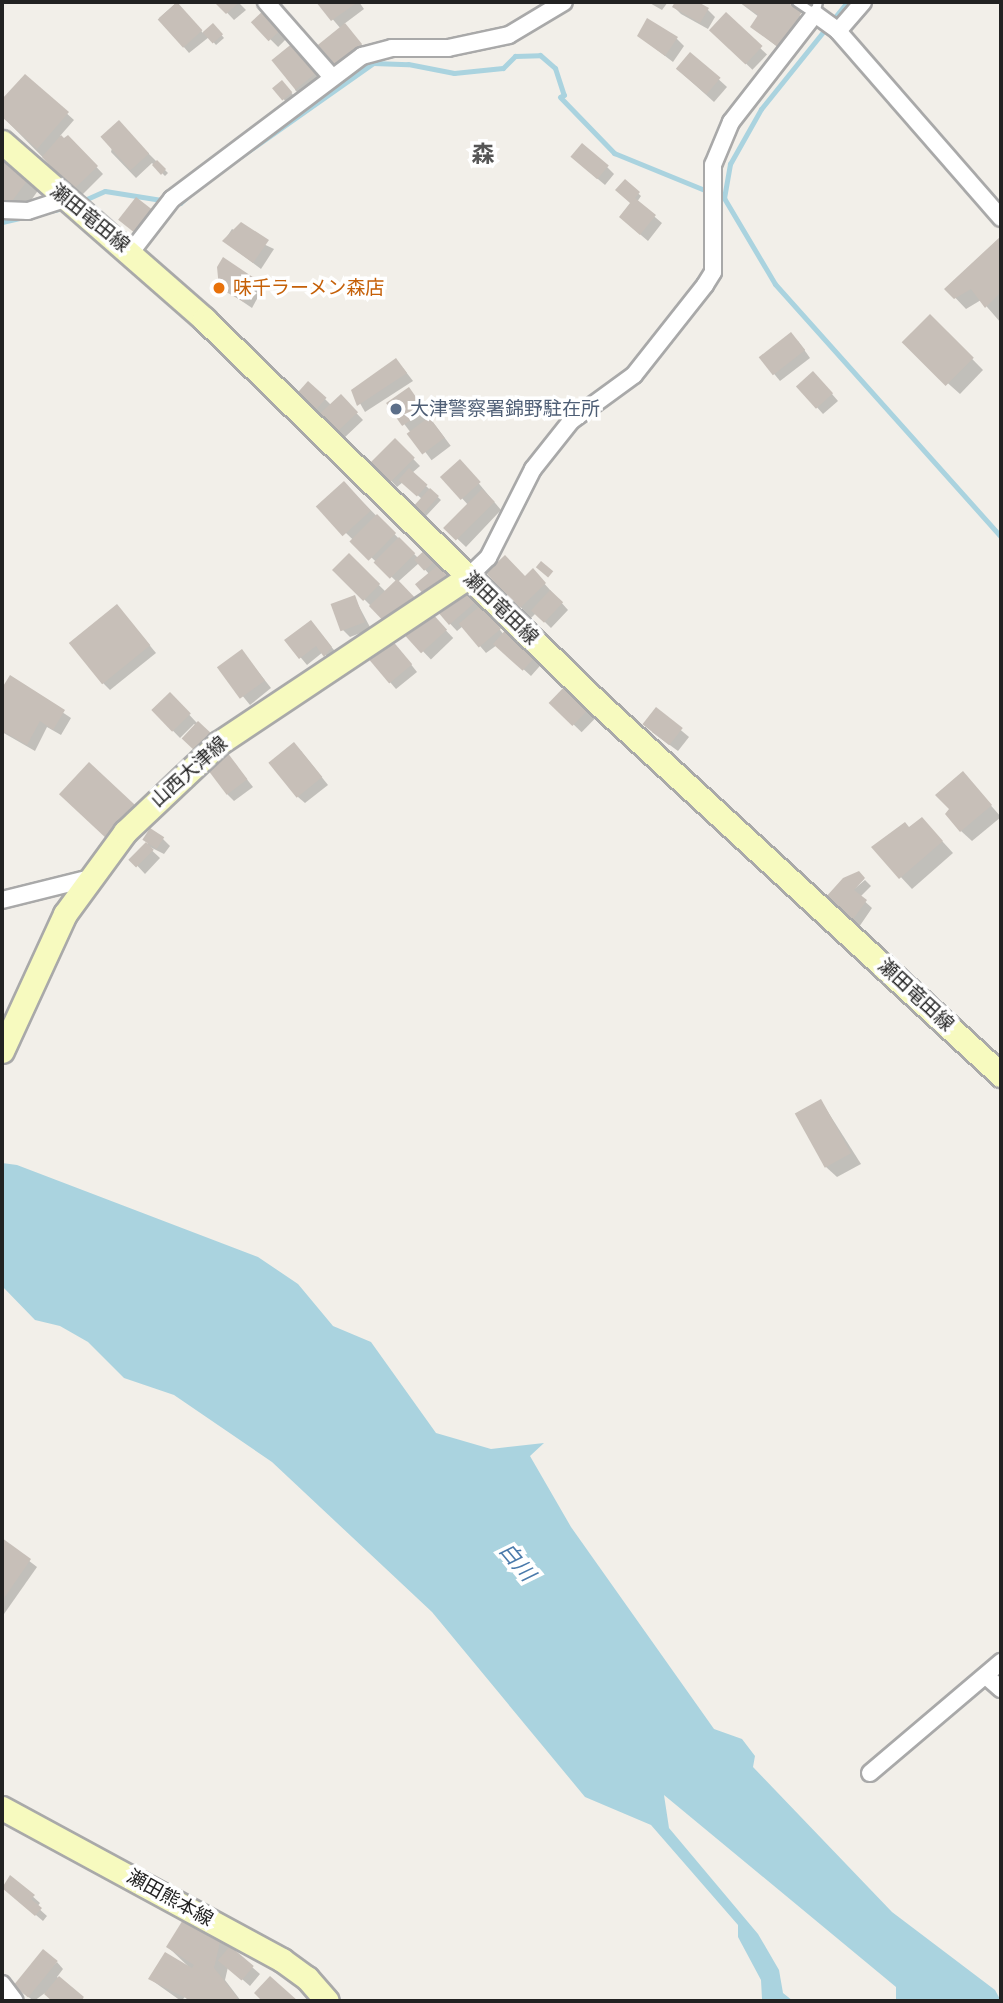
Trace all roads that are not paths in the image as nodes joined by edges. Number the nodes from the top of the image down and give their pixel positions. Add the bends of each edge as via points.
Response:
1 (266, 2) edge
2 (564, 2) edge
3 (797, 2) edge
4 (863, 2) edge
5 (817, 8) edge
6 (838, 31) junction
7 (331, 75) junction
8 (2, 142) edge
9 (65, 200) junction
10 (2, 210) edge
11 (1001, 218) edge
12 (131, 252) junction
13 (468, 577) junction
14 (86, 879) junction
15 (2, 901) edge
16 (2, 1051) edge
17 (1001, 1074) edge
18 (1001, 1662) edge
19 (986, 1676) junction
20 (1001, 1689) edge
21 (870, 1773) dead end
22 (2, 1808) edge
23 (2, 1984) edge
24 (15, 2001) edge
25 (327, 2001) edge

1 - 7 street
2 - 7 street via 509,35 448,48 392,48 362,56
3 - 5 lane
4 - 6 street
5 - 6 street
5 - 13 street via 731,122 713,165 713,272 634,375 571,421 533,469 488,558
6 - 11 street
7 - 12 street via 172,199
8 - 9 main road, 瀬田竜田線
9 - 10 street via 28,211
9 - 12 main road, 瀬田竜田線
12 - 13 main road, 瀬田竜田線 via 284,393
13 - 14 main road, 山西大津線 via 219,743 125,832
13 - 17 main road, 瀬田竜田線 via 599,704
14 - 15 street
14 - 16 main road, 山西大津線 via 65,914
18 - 19 street
19 - 20 street
19 - 21 street
22 - 25 main road, 瀬田熊本線 via 282,1960 307,1978
23 - 24 street

